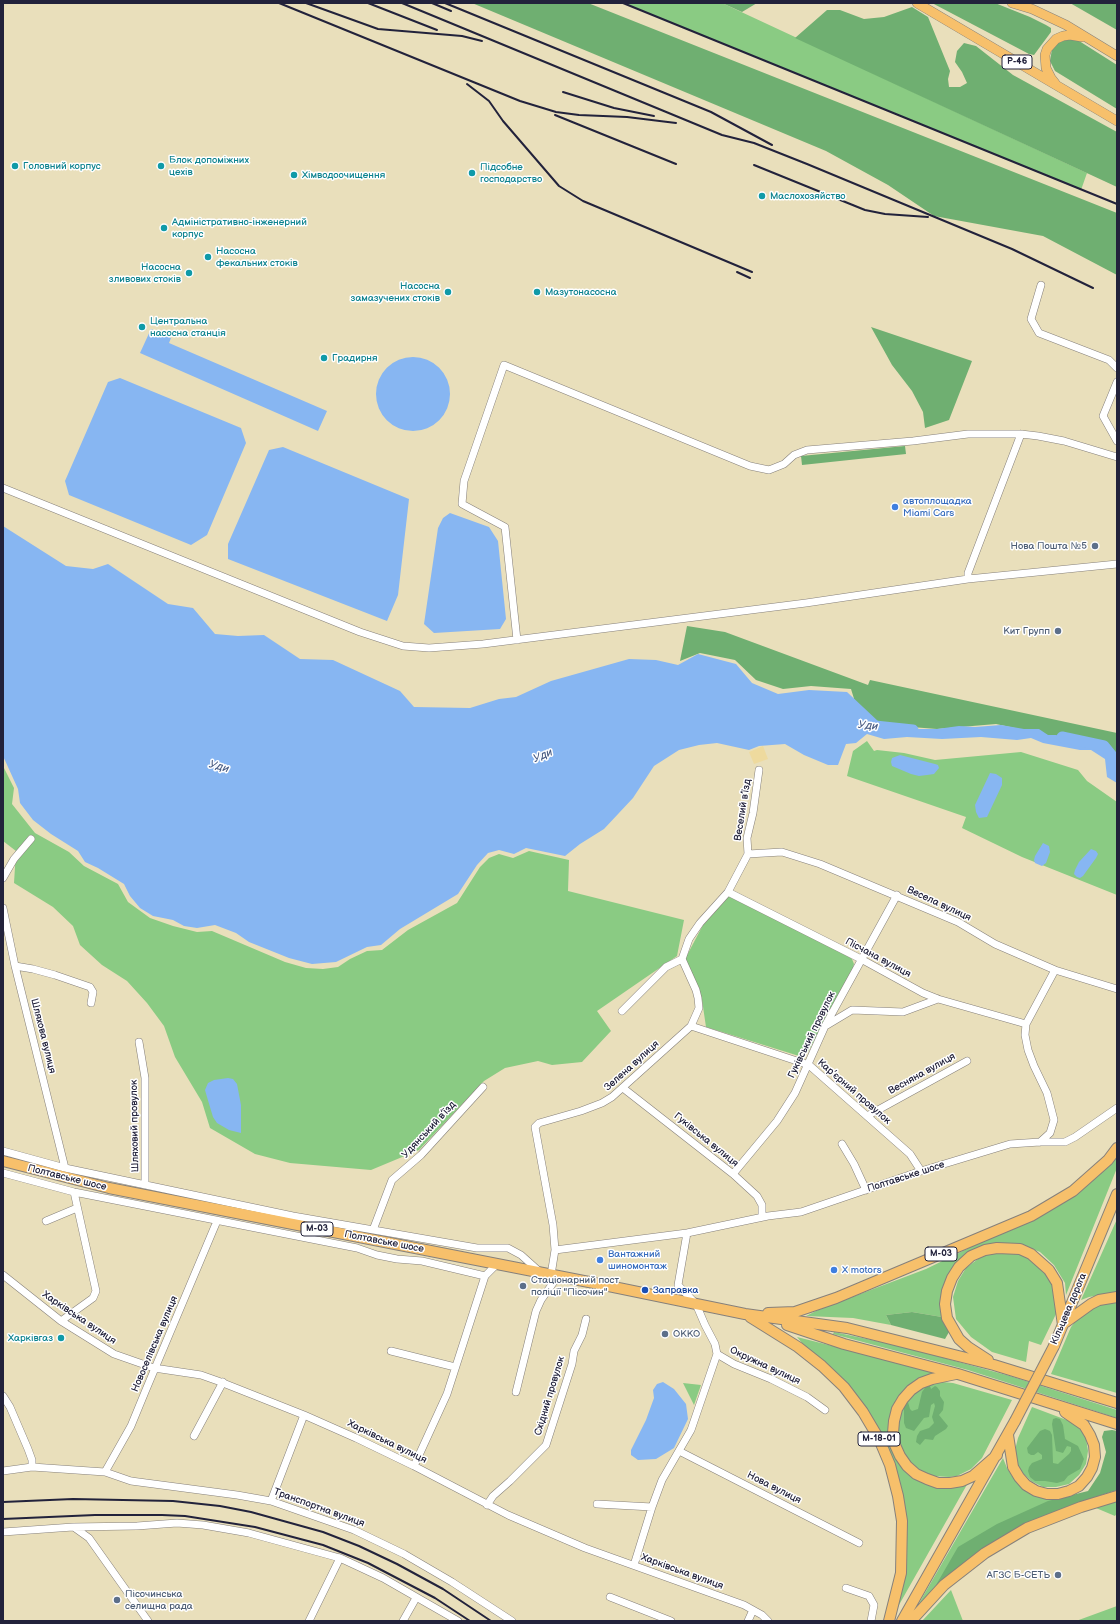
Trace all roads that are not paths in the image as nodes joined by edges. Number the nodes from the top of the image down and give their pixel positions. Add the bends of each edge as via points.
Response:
1 (917, 3) edge
2 (1012, 3) edge
3 (1091, 40) junction
4 (1117, 56) edge
5 (1064, 90) junction
6 (1117, 121) edge
7 (1041, 285) dead end
8 (1117, 368) edge
9 (1117, 382) edge
10 (1021, 434) junction
11 (1117, 441) edge
12 (1117, 457) edge
13 (3, 488) edge
14 (1117, 564) edge
15 (968, 579) junction
16 (517, 640) junction
17 (759, 770) dead end
18 (31, 839) dead end
19 (748, 854) junction
20 (3, 878) edge
21 (728, 892) junction
22 (897, 895) junction
23 (3, 908) edge
24 (682, 959) junction
25 (861, 959) junction
26 (15, 966) junction
27 (1055, 970) junction
28 (1117, 990) edge
29 (938, 1000) junction
30 (91, 1003) dead end
31 (622, 1011) dead end
32 (1026, 1024) junction
33 (691, 1026) junction
34 (825, 1026) junction
35 (139, 1042) dead end
36 (967, 1061) dead end
37 (809, 1065) junction
38 (483, 1087) dead end
39 (623, 1088) junction
40 (1117, 1108) edge
41 (867, 1116) junction
42 (1040, 1142) junction
43 (842, 1144) dead end
44 (1117, 1148) edge
45 (3, 1150) edge
46 (3, 1161) edge
47 (65, 1168) junction
48 (921, 1171) junction
49 (3, 1173) edge
50 (733, 1174) junction
51 (146, 1185) junction
52 (866, 1190) junction
53 (74, 1192) junction
54 (1117, 1194) edge
55 (77, 1208) junction
56 (762, 1217) junction
57 (46, 1221) dead end
58 (217, 1221) junction
59 (373, 1230) junction
60 (686, 1233) junction
61 (555, 1250) junction
62 (497, 1264) junction
63 (541, 1273) junction
64 (3, 1275) edge
65 (485, 1276) junction
66 (555, 1276) junction
67 (1117, 1297) edge
68 (696, 1304) junction
69 (745, 1314) junction
70 (764, 1317) junction
71 (586, 1319) dead end
72 (61, 1321) junction
73 (1063, 1325) junction
74 (391, 1351) dead end
75 (717, 1354) junction
76 (994, 1365) junction
77 (455, 1367) junction
78 (154, 1368) junction
79 (958, 1374) junction
80 (223, 1382) junction
81 (516, 1392) dead end
82 (1085, 1392) junction
83 (3, 1396) edge
84 (1117, 1398) edge
85 (1048, 1402) junction
86 (1117, 1403) edge
87 (825, 1410) dead end
88 (304, 1415) junction
89 (1117, 1424) edge
90 (1008, 1435) junction
91 (194, 1436) dead end
92 (679, 1450) junction
93 (997, 1455) junction
94 (414, 1466) junction
95 (32, 1467) junction
96 (3, 1471) edge
97 (105, 1472) junction
98 (1117, 1496) edge
99 (270, 1501) junction
100 (597, 1504) dead end
101 (487, 1505) junction
102 (652, 1507) junction
103 (73, 1527) junction
104 (3, 1532) edge
105 (859, 1543) dead end
106 (340, 1558) junction
107 (634, 1565) junction
108 (846, 1588) dead end
109 (610, 1597) dead end
110 (416, 1598) junction
111 (753, 1610) junction
112 (148, 1621) edge
113 (309, 1621) edge
114 (403, 1621) edge
115 (458, 1621) edge
116 (512, 1621) edge
117 (671, 1621) edge
118 (748, 1621) edge
119 (768, 1621) edge
120 (871, 1621) edge
121 (889, 1621) edge
122 (902, 1621) edge
123 (911, 1621) edge

1 - 5 main road, Р-46
2 - 3 main road via 1048,16
3 - 4 main road
3 - 5 main road via 1075,35 1063,36 1056,39 1047,49 1044,61 1048,73
5 - 6 main road, Р-46
7 - 8 street via 1031,319 1039,333 1109,360
9 - 11 street via 1103,416
10 - 12 street via 1064,441
10 - 15 street via 968,573
10 - 16 street via 968,434 807,450 769,470 750,466 504,365 464,481 462,504 505,527
13 - 16 street via 360,632 403,646 429,648
14 - 15 street
15 - 16 street via 814,602
17 - 19 street, Веселий в’їзд via 747,838
18 - 20 street via 14,859
19 - 21 street
19 - 22 street, Весела вулиця via 782,852 820,864
21 - 24 street via 689,939
21 - 25 street, Пісчана вулиця
22 - 25 street, Гуківський провулок
22 - 27 street, Весела вулиця via 958,922 995,944
23 - 26 street, Шляхова вулиця
24 - 31 street via 666,967
24 - 33 street, Зелена вулиця via 698,998 699,1008
25 - 29 street, Пісчана вулиця
25 - 34 street, Гуківський провулок
26 - 30 street via 90,987 93,992
26 - 47 street, Шляхова вулиця
27 - 28 street, Весела вулиця
27 - 32 street
29 - 32 street, Пісчана вулиця
29 - 34 street via 903,1012 852,1010
32 - 42 street via 1028,1050 1047,1092 1054,1120 1050,1133
33 - 37 street, Кар’єрний провулок
33 - 39 street, Зелена вулиця
34 - 37 street, Гуківський провулок
35 - 51 street, Шляховий провулок via 145,1078
36 - 41 street, Весняна вулиця
37 - 41 street, Кар’єрний провулок
37 - 50 street, Гуківський провулок via 777,1121
38 - 59 street, Удянський в’їзд via 421,1155 392,1180
39 - 50 street, Гуківська вулиця
39 - 61 street, Зелена вулиця via 602,1103 539,1123 536,1127
40 - 42 street, Полтавське шосе via 1065,1142
41 - 48 street, Кар’єрний провулок via 910,1154
42 - 48 street, Полтавське шосе via 1010,1144
43 - 52 street
44 - 69 highway, М-03 via 1108,1160 1074,1191 1031,1216 836,1298 795,1312
45 - 47 street
46 - 62 highway, Полтавське шосе / М-03 via 109,1188
47 - 51 street
48 - 52 street, Полтавське шосе
49 - 53 street
50 - 56 street, Гуківська вулиця via 760,1200
51 - 59 street
52 - 56 street, Полтавське шосе via 801,1212
53 - 55 street
53 - 58 street
54 - 73 highway, Кільцева дорога
55 - 57 street
55 - 72 street via 96,1293 93,1298
56 - 60 street, Полтавське шосе
58 - 65 street
58 - 78 street, Новоселівська вулиця
59 - 63 street via 477,1248 508,1248 521,1255
60 - 61 street, Полтавське шосе
60 - 68 street via 678,1285
61 - 66 street, Зелена вулиця
62 - 63 highway, Полтавське шосе / М-03
62 - 65 street
63 - 66 highway, Полтавське шосе / М-03
64 - 72 street, Харківська вулиця
65 - 77 street
66 - 68 highway, Полтавське шосе / М-03
66 - 81 street via 536,1311
67 - 73 highway via 1091,1304
68 - 69 highway, Полтавське шосе / М-03
68 - 75 street via 715,1344
69 - 70 highway, Полтавське шосе / М-03
69 - 121 highway, М-18-01 via 798,1347 822,1366 844,1387 879,1439 890,1465 902,1521 901,1573
70 - 76 highway via 847,1328
70 - 79 highway, М-03 via 844,1344
71 - 101 street, Східний провулок via 546,1445 493,1496
72 - 78 street, Харківська вулиця via 114,1354
73 - 76 highway, М-03 via 1057,1283 1049,1270 1031,1254 1020,1249 997,1248 971,1256 952,1278 945,1304 947,1318 959,1339
73 - 90 highway, Кільцева дорога, bridge
74 - 77 street
75 - 87 street, Окружна вулиця via 806,1397
75 - 92 street via 691,1430
76 - 82 highway
77 - 94 street via 442,1406
78 - 80 street, Харківська вулиця via 201,1375
78 - 97 street, Новоселівська вулиця via 131,1426
79 - 85 highway, М-03
79 - 93 highway via 921,1383 903,1399 893,1427 895,1445 900,1456 916,1474 938,1482 950,1483 973,1476
80 - 88 street, Харківська вулиця
80 - 91 street
82 - 84 highway
82 - 86 highway
83 - 95 street via 28,1449
85 - 89 highway
85 - 90 highway, М-03 via 1084,1425 1094,1445 1092,1468 1079,1486 1058,1494 1047,1494 1026,1485 1014,1467
88 - 94 street, Харківська вулиця
88 - 99 street
90 - 93 highway
92 - 102 street via 662,1480
92 - 105 street, Нова вулиця
93 - 122 highway
94 - 101 street, Харківська вулиця
95 - 96 street, Транспортна вулиця
95 - 97 street, Транспортна вулиця
97 - 99 street, Транспортна вулиця via 131,1481
98 - 123 highway via 1027,1528 985,1553 944,1585
99 - 116 street, Транспортна вулиця via 354,1530 404,1554
100 - 102 street
101 - 107 street, Харківська вулиця via 584,1548
102 - 107 street
103 - 104 street
103 - 106 street via 177,1523 203,1526 249,1533
103 - 112 street via 89,1538
106 - 110 street via 383,1578
106 - 113 street
107 - 111 street, Харківська вулиця
108 - 120 street via 869,1596 874,1605
109 - 117 street
110 - 114 street
110 - 115 street
111 - 118 street
111 - 119 street, Харківська вулиця

